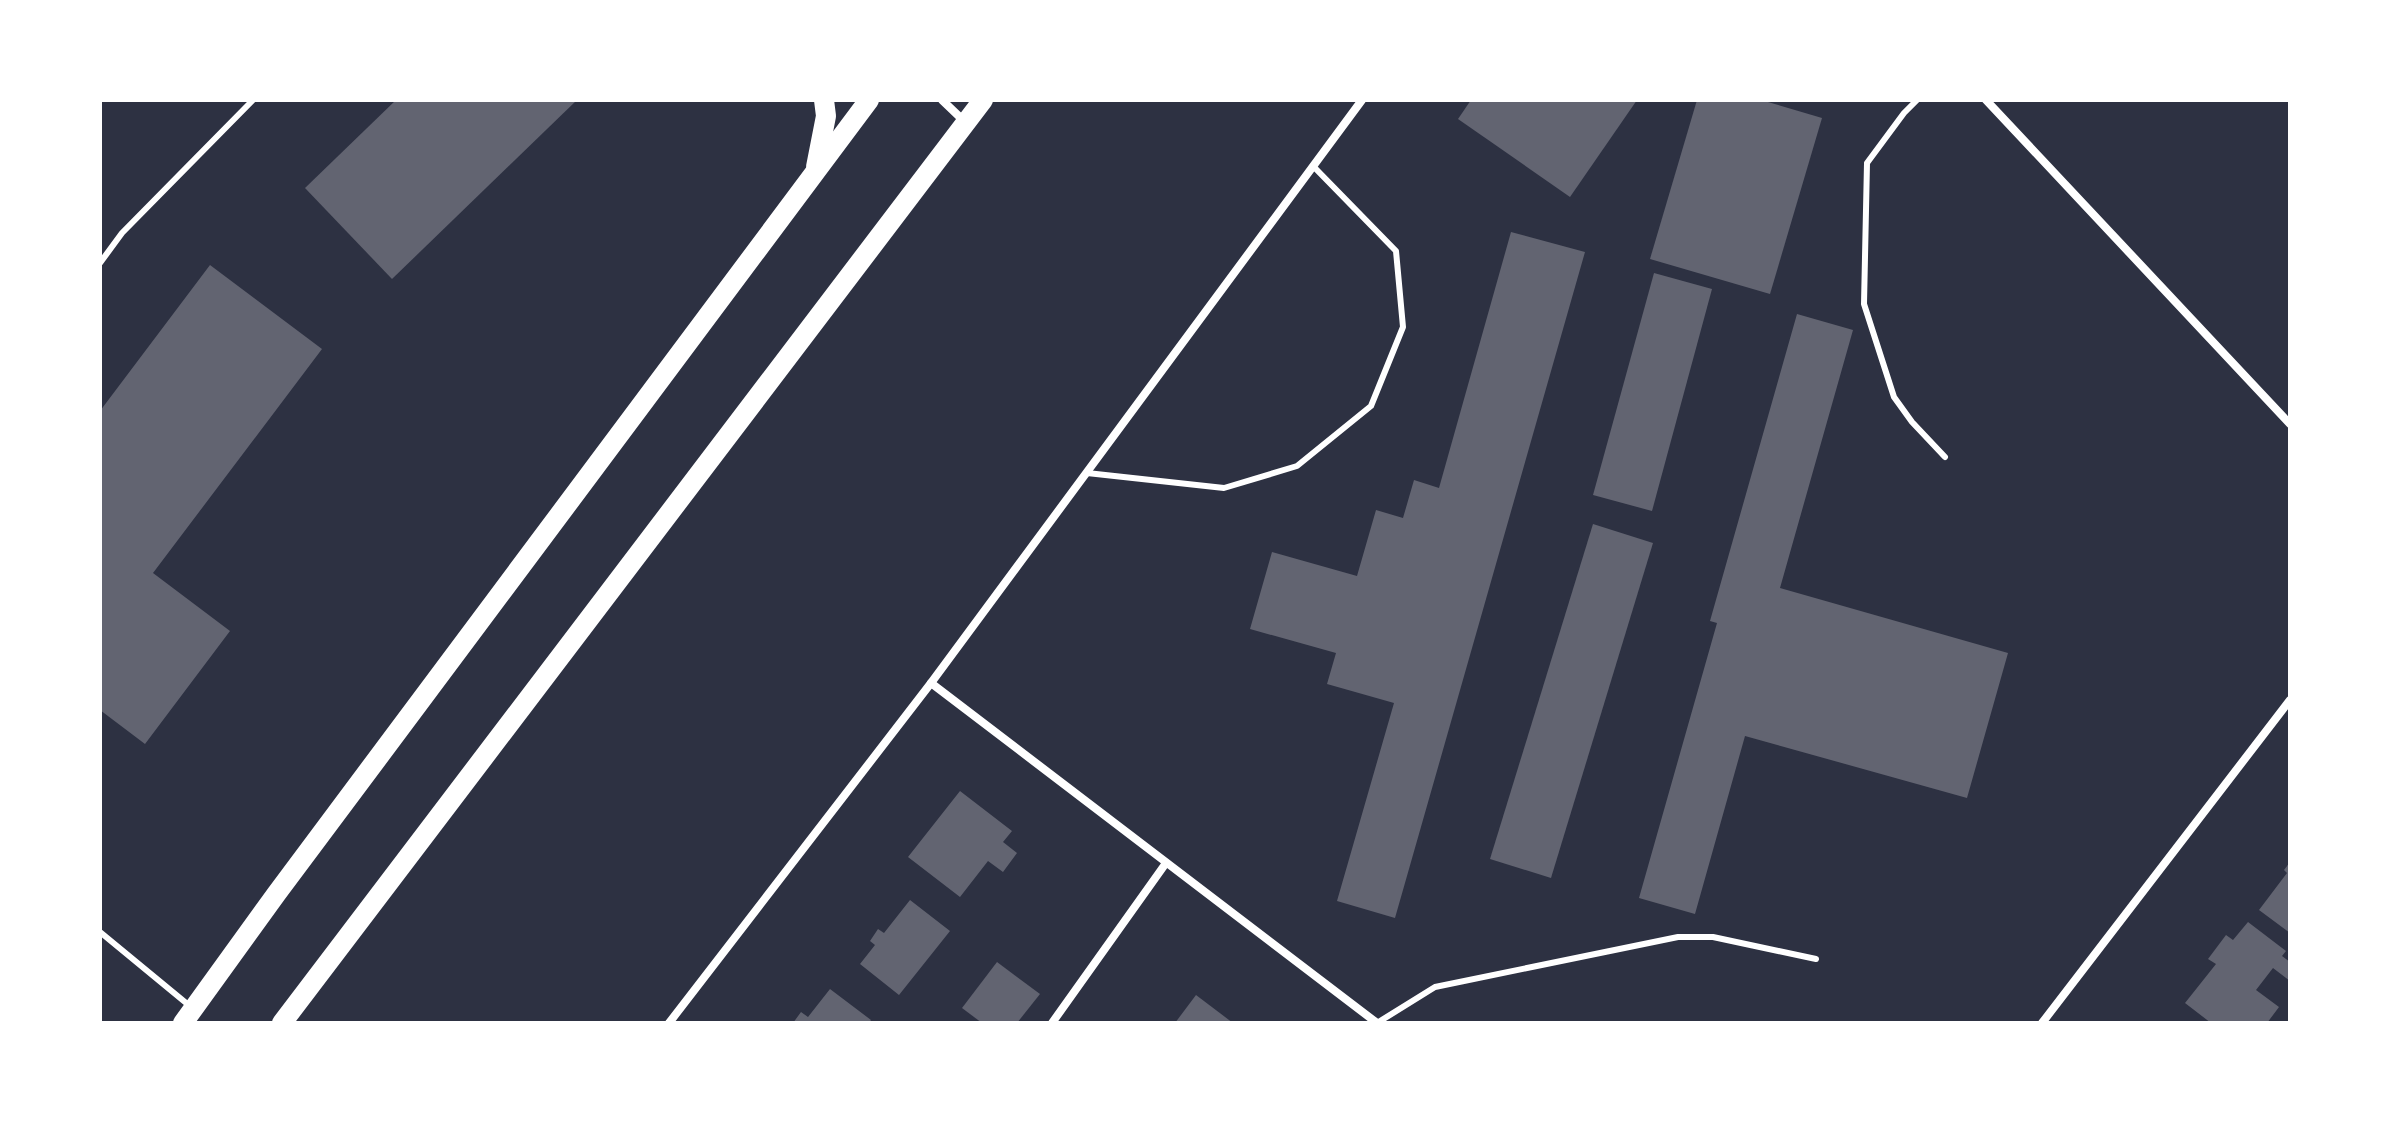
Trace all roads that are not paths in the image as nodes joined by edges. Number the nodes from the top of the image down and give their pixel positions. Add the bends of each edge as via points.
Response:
1 (253, 100) edge
2 (824, 100) edge
3 (869, 100) edge
4 (942, 100) edge
5 (983, 100) edge
6 (1362, 100) edge
7 (1917, 100) edge
8 (1986, 100) edge
9 (966, 123) junction
10 (1313, 166) junction
11 (816, 172) junction
12 (100, 263) edge
13 (2290, 424) edge
14 (1945, 457) dead end
15 (1087, 473) junction
16 (931, 683) junction
17 (2290, 700) edge
18 (1166, 863) junction
19 (100, 932) edge
20 (1816, 959) dead end
21 (188, 1016) edge
22 (282, 1023) edge
23 (669, 1023) edge
24 (1052, 1023) edge
25 (1377, 1023) edge
26 (2042, 1023) edge

1 - 12 lane via 122,233
2 - 11 main road
3 - 11 main road
4 - 9 street
5 - 9 main road
6 - 10 street
7 - 14 lane via 1867,163 1864,304 1894,397
8 - 13 street
9 - 22 main road
10 - 15 street
10 - 15 lane via 1396,251 1403,327 1371,406 1297,466 1224,488
11 - 21 main road
15 - 16 street
16 - 18 street
16 - 23 street
17 - 26 street
18 - 24 street
18 - 25 street
19 - 21 lane
20 - 25 lane via 1713,937 1678,937 1435,987

